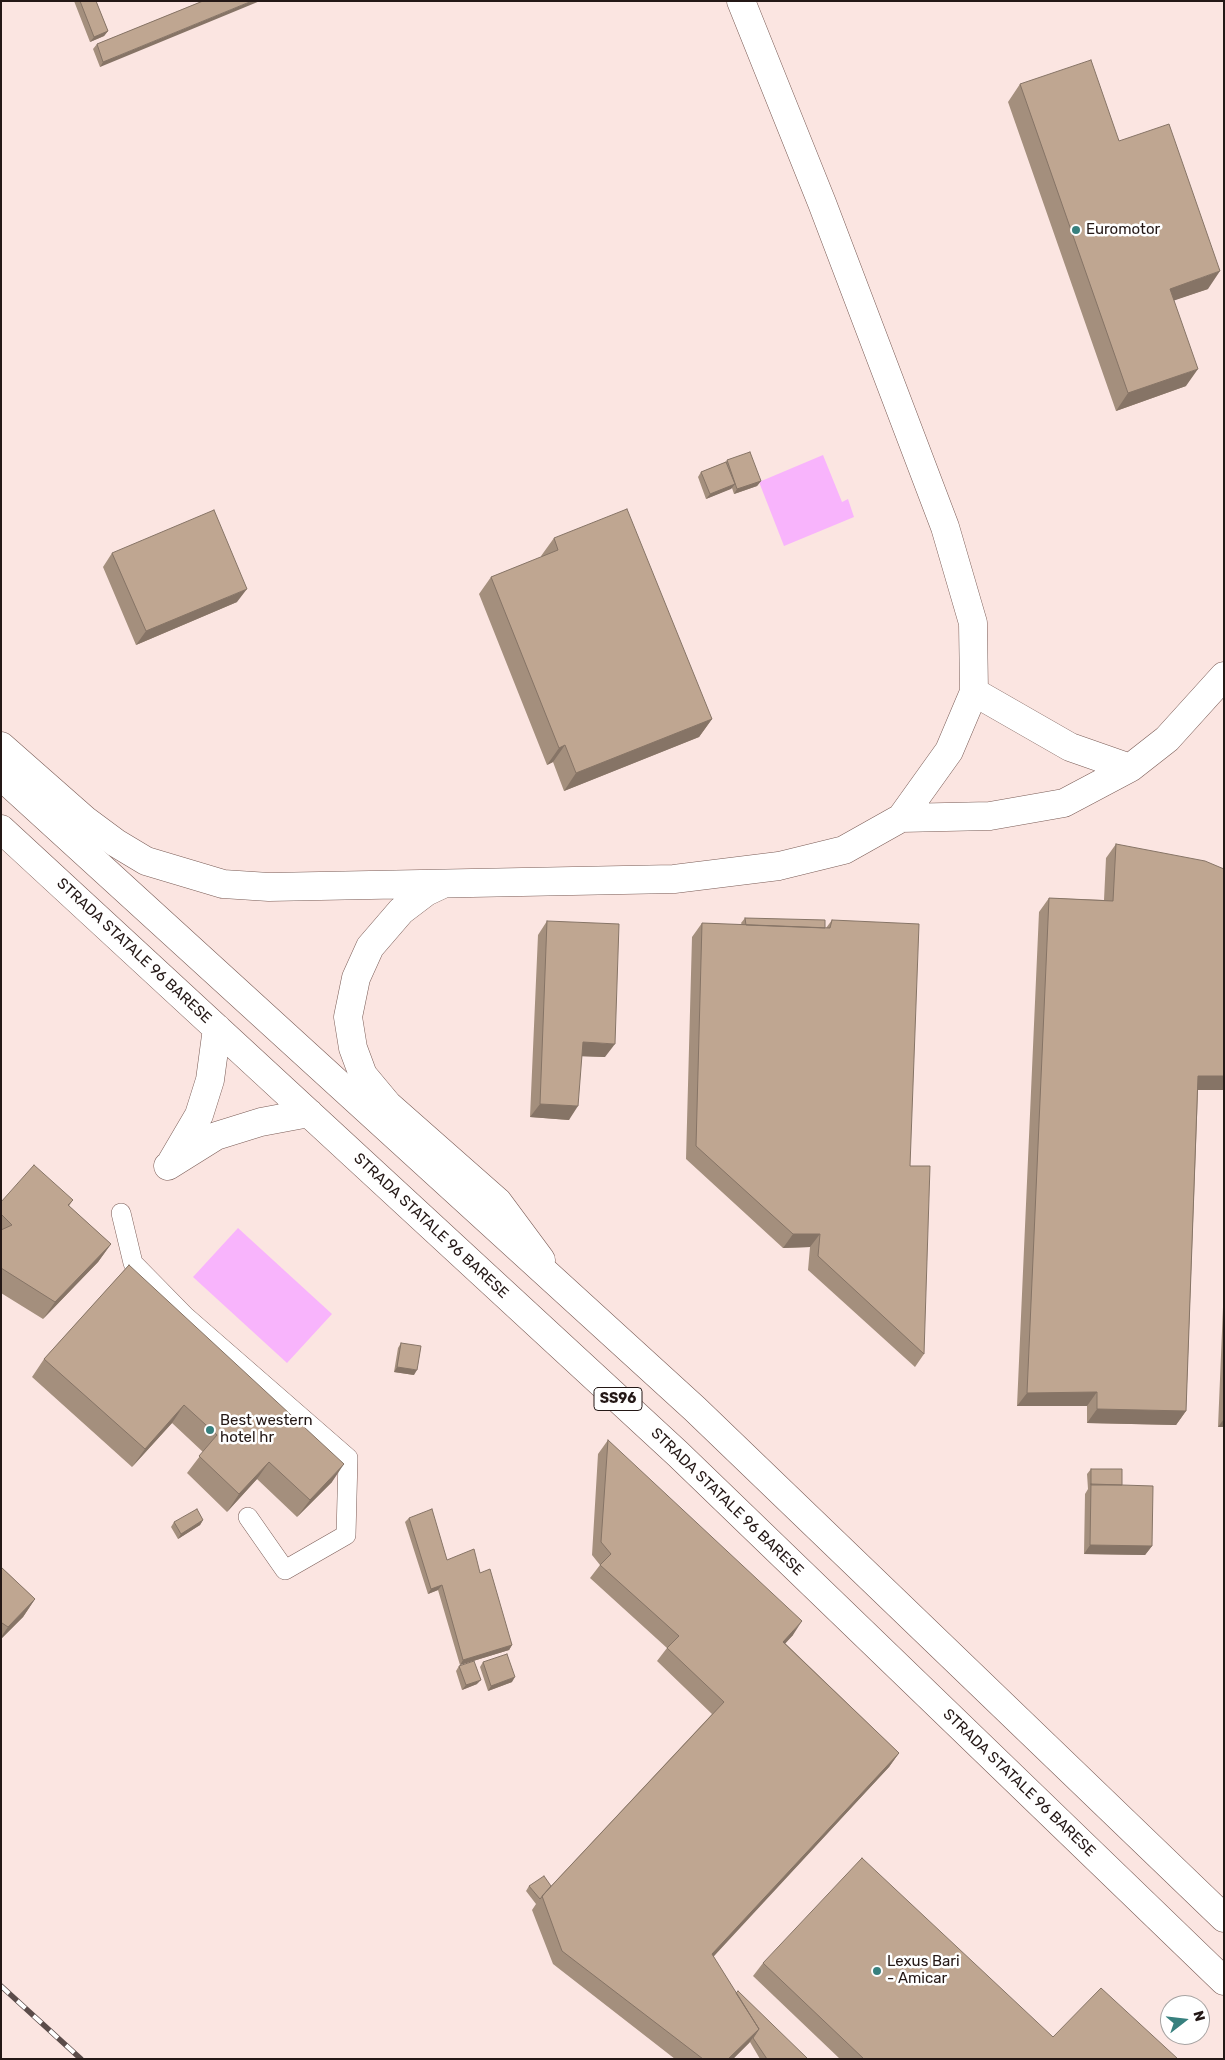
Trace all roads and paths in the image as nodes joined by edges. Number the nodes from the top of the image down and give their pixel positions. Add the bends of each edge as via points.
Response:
1 (742, 1) edge
2 (1224, 676) edge
3 (974, 692) junction
4 (1, 746) edge
5 (1130, 768) junction
6 (1, 776) edge
7 (901, 818) junction
8 (1, 829) edge
9 (447, 882) junction
10 (217, 1028) junction
11 (309, 1113) junction
12 (121, 1213) dead end
13 (556, 1280) junction
14 (248, 1517) edge
15 (1224, 1918) edge
16 (1224, 1981) edge

1 - 3 main road via 945,527 973,623
2 - 5 main road via 1167,738
3 - 5 main road via 1070,747
3 - 7 main road via 949,751
4 - 9 main road via 116,843 146,862 191,876 223,884 269,887
5 - 7 main road via 1064,803 990,816
6 - 13 main road, SS96
7 - 9 main road via 844,850 779,866 674,880
8 - 10 main road, STRADA STATALE 96 BARESE / SS96
9 - 13 main road via 426,892 401,911 370,947 356,978 348,1018 353,1048 363,1075 388,1104 498,1202
10 - 11 main road, STRADA STATALE 96 BARESE / SS96
10 - 11 main road via 210,1080 199,1115 168,1166 216,1136 261,1122
11 - 16 main road, STRADA STATALE 96 BARESE / SS96 via 685,1461
12 - 14 lane via 134,1263 184,1316 348,1458 346,1535 285,1570
13 - 15 main road, SS96 via 695,1409

